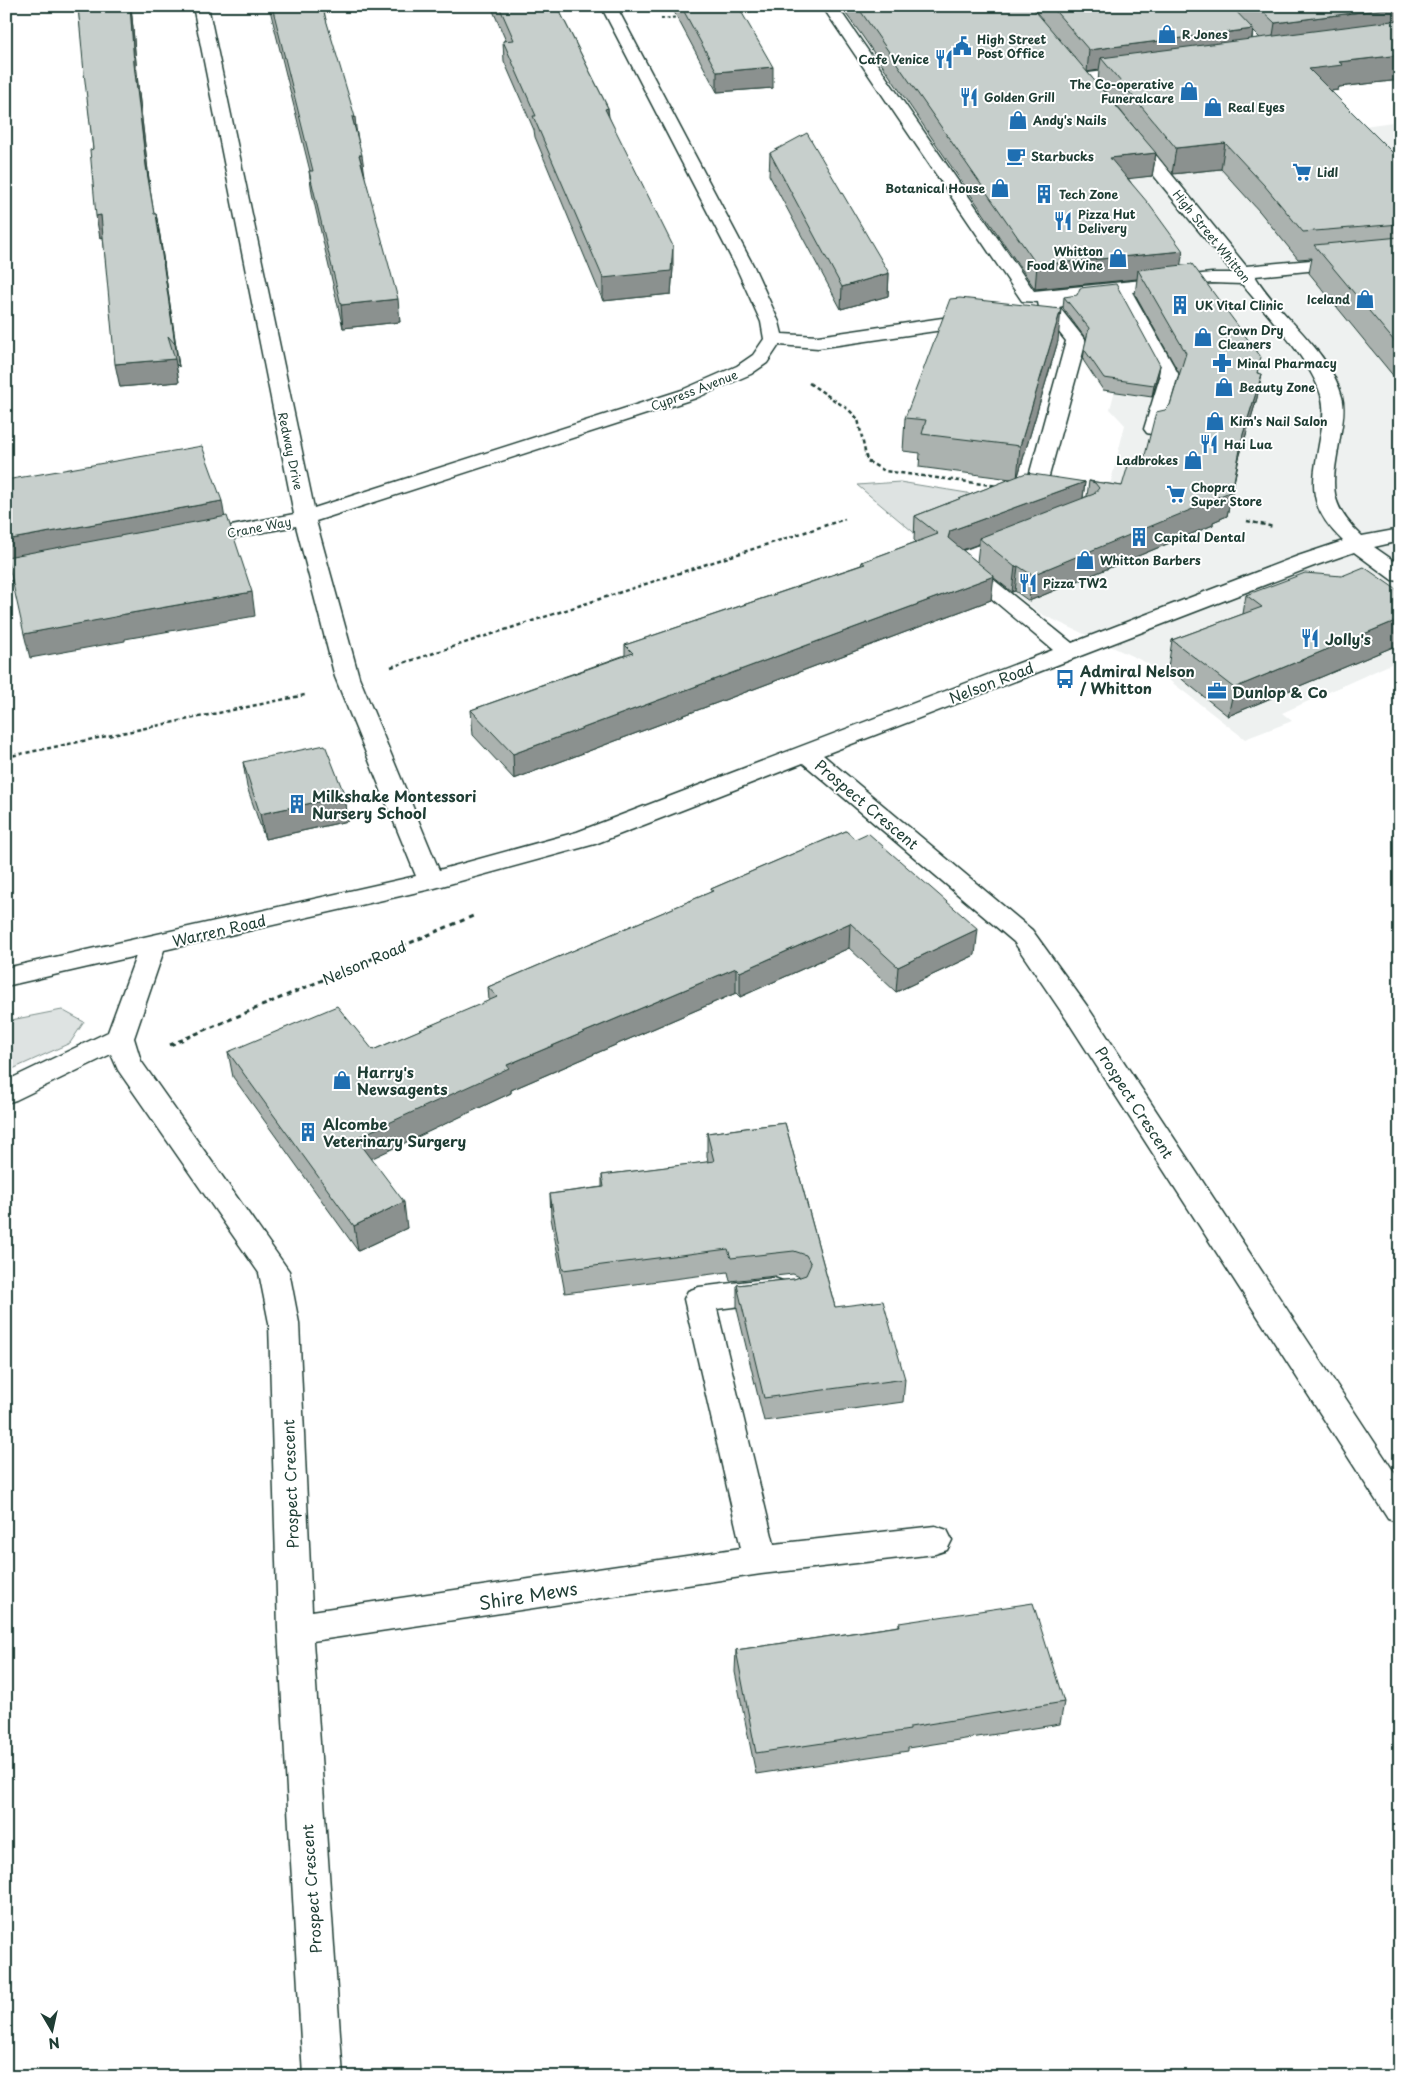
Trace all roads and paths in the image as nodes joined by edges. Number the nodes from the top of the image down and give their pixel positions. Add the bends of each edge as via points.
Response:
1 (200, 6) edge
2 (829, 6) edge
3 (795, 7) edge
4 (736, 12) edge
5 (612, 14) edge
6 (686, 16) edge
7 (1068, 64) edge
8 (1149, 71) edge
9 (1080, 79) junction
10 (1093, 92) edge
11 (1123, 126) edge
12 (1400, 257) edge
13 (1245, 276) junction
14 (1125, 295) junction
15 (992, 317) edge
16 (773, 339) junction
17 (760, 359) junction
18 (1154, 429) edge
19 (1039, 476) edge
20 (1003, 487) edge
21 (305, 518) junction
22 (845, 519) dead end
23 (1029, 534) edge
24 (1400, 535) edge
25 (180, 542) edge
26 (1356, 544) junction
27 (64, 564) edge
28 (6, 574) edge
29 (1400, 575) edge
30 (1069, 652) junction
31 (348, 681) junction
32 (806, 752) junction
33 (6, 757) edge
34 (431, 881) junction
35 (479, 913) dead end
36 (153, 945) junction
37 (6, 977) edge
38 (124, 1051) junction
39 (6, 1093) edge
40 (793, 1288) edge
41 (1400, 1509) edge
42 (935, 1540) dead end
43 (761, 1560) junction
44 (295, 1630) junction
45 (323, 2077) edge

1 - 21 street, Redway Drive
2 - 13 street via 1028,298
3 - 4 path
5 - 6 path
5 - 16 street via 745,268 770,322
7 - 9 street
8 - 9 street
9 - 10 street
11 - 13 street, High Street Whitton
12 - 13 street
13 - 14 street via 1216,286
13 - 26 street, High Street Whitton via 1317,365 1333,403 1324,500
14 - 18 street via 1170,377
14 - 19 street via 1046,303 1076,341
15 - 16 street via 818,342
16 - 17 street, Cypress Avenue
17 - 20 path via 796,374 849,410 858,419 867,461 885,471
17 - 21 street, Cypress Avenue via 744,370 689,394
21 - 25 street, Crane Way
21 - 31 street, Redway Drive
22 - 31 path
23 - 30 street via 958,561
24 - 26 street, Nelson Road
26 - 29 street, High Street Whitton
26 - 30 street, Nelson Road
27 - 28 street
30 - 32 street, Nelson Road
31 - 33 path
31 - 34 street, Redway Drive
32 - 34 street, Nelson Road via 586,838
32 - 41 street, Prospect Crescent via 1023,936 1082,1021
34 - 36 street, Warren Road
35 - 38 path, Nelson Road
36 - 37 street, Warren Road
36 - 38 street
38 - 39 street
38 - 44 street, Prospect Crescent via 274,1271 284,1323
40 - 43 street via 699,1299
42 - 43 street, Shire Mews
43 - 44 street, Shire Mews
44 - 45 street, Prospect Crescent

